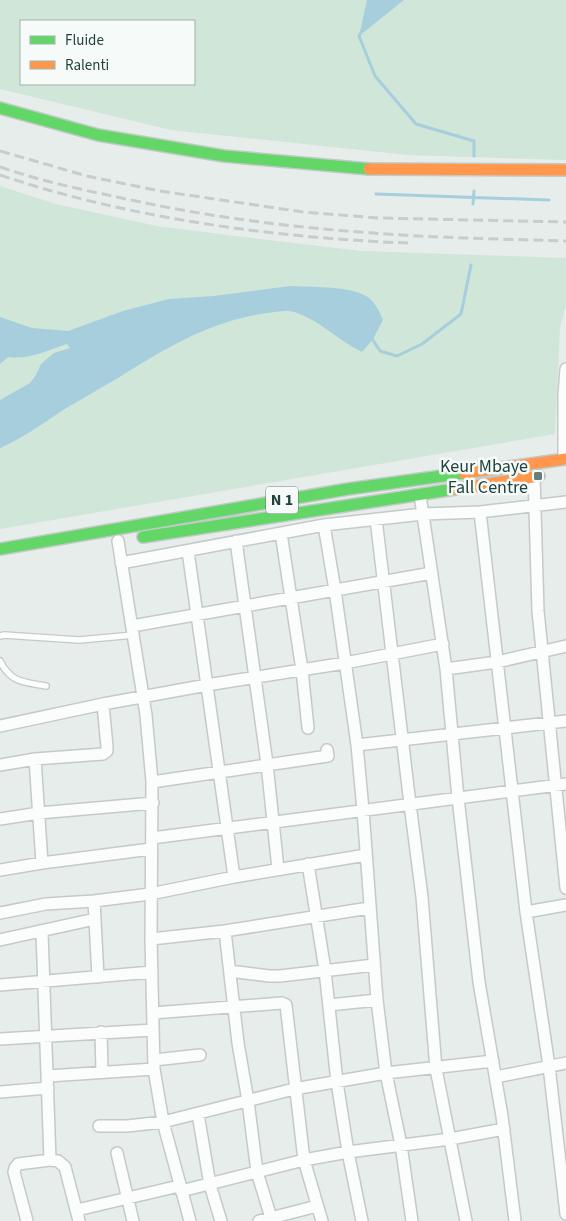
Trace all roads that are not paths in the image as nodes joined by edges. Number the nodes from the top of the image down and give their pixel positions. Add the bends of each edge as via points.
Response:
1 (0, 108) edge
2 (566, 170) edge
3 (566, 369) edge
4 (565, 395) edge
5 (565, 459) edge
6 (547, 474) dead end
7 (534, 476) junction
8 (420, 495) junction
9 (566, 502) edge
10 (536, 506) junction
11 (480, 512) junction
12 (423, 514) junction
13 (376, 519) junction
14 (324, 525) junction
15 (281, 533) junction
16 (122, 540) joint
17 (236, 541) junction
18 (0, 549) edge
19 (69, 549) dead end
20 (188, 551) junction
21 (0, 560) edge
22 (121, 563) junction
23 (432, 573) junction
24 (383, 581) junction
25 (335, 590) junction
26 (291, 598) junction
27 (244, 606) junction
28 (196, 614) junction
29 (133, 630) junction
30 (0, 636) edge
31 (443, 644) junction
32 (566, 646) edge
33 (543, 650) junction
34 (393, 654) junction
35 (0, 661) edge
36 (497, 662) junction
37 (345, 663) junction
38 (446, 669) junction
39 (302, 670) junction
40 (254, 677) junction
41 (207, 685) junction
42 (46, 686) dead end
43 (143, 697) junction
44 (103, 704) junction
45 (566, 721) edge
46 (549, 724) junction
47 (0, 726) edge
48 (308, 728) dead end
49 (504, 728) junction
50 (453, 734) junction
51 (403, 739) junction
52 (357, 745) junction
53 (327, 750) dead end
54 (35, 759) junction
55 (267, 764) junction
56 (0, 765) edge
57 (219, 772) junction
58 (152, 782) junction
59 (561, 784) edge
60 (512, 791) junction
61 (458, 798) junction
62 (153, 803) junction
63 (410, 804) junction
64 (363, 810) junction
65 (39, 813) junction
66 (0, 819) edge
67 (273, 822) junction
68 (226, 828) junction
69 (151, 843) junction
70 (366, 855) junction
71 (42, 863) junction
72 (308, 864) junction
73 (278, 869) junction
74 (0, 870) edge
75 (234, 876) junction
76 (566, 888) edge
77 (150, 894) junction
78 (94, 900) junction
79 (566, 905) edge
80 (370, 908) junction
81 (526, 912) junction
82 (0, 913) edge
83 (317, 916) junction
84 (95, 919) junction
85 (225, 931) junction
86 (42, 932) junction
87 (151, 939) junction
88 (0, 940) edge
89 (374, 965) junction
90 (325, 970) junction
91 (230, 971) junction
92 (152, 972) junction
93 (98, 977) junction
94 (45, 982) junction
95 (0, 985) edge
96 (377, 1000) junction
97 (329, 1005) junction
98 (234, 1006) junction
99 (153, 1013) junction
100 (154, 1030) junction
101 (101, 1032) junction
102 (45, 1036) junction
103 (0, 1039) edge
104 (200, 1055) dead end
105 (493, 1061) junction
106 (566, 1063) edge
107 (154, 1065) junction
108 (549, 1066) junction
109 (436, 1069) junction
110 (102, 1072) junction
111 (386, 1073) junction
112 (496, 1077) junction
113 (48, 1082) junction
114 (337, 1082) junction
115 (294, 1089) junction
116 (0, 1092) edge
117 (248, 1101) junction
118 (198, 1114) junction
119 (163, 1122) junction
120 (99, 1126) dead end
121 (504, 1129) junction
122 (450, 1139) junction
123 (401, 1145) junction
124 (348, 1152) junction
125 (116, 1153) dead end
126 (50, 1160) junction
127 (304, 1160) junction
128 (257, 1172) junction
129 (210, 1185) junction
130 (180, 1189) junction
131 (128, 1198) junction
132 (317, 1206) junction
133 (566, 1214) edge
134 (78, 1215) edge
135 (272, 1219) edge
136 (27, 1221) edge
137 (133, 1221) edge
138 (190, 1221) edge
139 (221, 1221) edge
140 (259, 1221) edge
141 (322, 1221) edge
142 (362, 1221) edge
143 (412, 1221) edge
144 (466, 1221) edge
145 (515, 1221) edge

1 - 2 main road via 98,135 224,156 367,169
3 - 4 street
4 - 5 street
5 - 18 main road, N 1 via 348,489
6 - 7 main road, N 1
7 - 8 main road, N 1
7 - 10 street
8 - 12 street
8 - 16 main road, N 1
9 - 10 street
10 - 11 street
10 - 33 street via 538,611
11 - 12 street
11 - 36 street
12 - 13 street
12 - 23 street
13 - 14 street
13 - 24 street
14 - 15 street
14 - 25 street
15 - 17 street
15 - 26 street
16 - 22 street
17 - 20 street
17 - 27 street
19 - 21 main road
20 - 22 street
20 - 28 street
22 - 29 street
23 - 24 street
23 - 31 street
24 - 25 street
24 - 34 street
25 - 26 street
25 - 37 street
26 - 27 street
26 - 39 street
27 - 28 street
27 - 40 street
28 - 29 street
28 - 41 street
29 - 30 lane via 79,640
29 - 43 street
31 - 34 street
31 - 38 street
32 - 33 street
33 - 36 street
33 - 46 street
34 - 37 street
34 - 51 street
35 - 42 lane via 12,678
36 - 38 street
36 - 49 street
37 - 39 street
37 - 52 street
38 - 50 street
39 - 40 street
39 - 48 street
40 - 41 street
40 - 55 street
41 - 43 street
41 - 57 street
43 - 44 street
43 - 58 street
44 - 47 street
44 - 54 street via 107,751 103,754
45 - 46 street
46 - 49 street
46 - 59 street
49 - 50 street
49 - 60 street
50 - 51 street
50 - 61 street
51 - 52 street
51 - 63 street
52 - 64 street
53 - 55 street via 328,756
54 - 56 street
54 - 65 street
55 - 57 street
55 - 67 street
57 - 58 street
57 - 68 street
58 - 62 street
59 - 60 street
59 - 76 street
60 - 61 street
60 - 81 street
61 - 63 street
61 - 105 street via 479,982
62 - 65 street
62 - 69 street
63 - 64 street
63 - 109 street via 422,897
64 - 67 street
64 - 70 street
65 - 66 street
65 - 71 street
67 - 68 street
67 - 73 street
68 - 69 street
68 - 75 street
69 - 71 street
69 - 77 street
70 - 72 street
70 - 80 street
71 - 74 street
72 - 73 street
72 - 83 street
73 - 75 street
75 - 77 street
77 - 78 street
77 - 87 street
78 - 82 street via 46,904
78 - 84 street
79 - 81 street
80 - 83 street
80 - 89 street
81 - 108 street
83 - 85 street
83 - 90 street
84 - 86 street
84 - 93 street
85 - 87 street
85 - 91 street
86 - 88 street
86 - 94 street
87 - 92 street
89 - 90 street
89 - 96 street
90 - 91 street via 269,976
90 - 97 street
91 - 98 street
92 - 93 street
92 - 99 street
93 - 94 street
94 - 95 street
94 - 102 street
96 - 97 street
96 - 111 street
97 - 114 street
98 - 99 street
98 - 115 street via 282,1003 286,1006
98 - 117 street
99 - 100 street
100 - 101 street
100 - 107 street
101 - 102 street
101 - 110 street
102 - 103 street
102 - 113 street
104 - 107 street
105 - 109 street
105 - 112 street
106 - 108 street
107 - 110 street
107 - 119 street
108 - 112 street
108 - 133 street
109 - 111 street
109 - 122 street
110 - 113 street
111 - 114 street
111 - 123 street
112 - 121 street
113 - 116 street
113 - 126 street
114 - 115 street
114 - 124 street
115 - 117 street
115 - 127 street
117 - 118 street
117 - 128 street
118 - 119 street
118 - 129 street
119 - 120 street
119 - 130 street
121 - 122 street
121 - 145 street
122 - 123 street
122 - 144 street
123 - 124 street
123 - 143 street
124 - 127 street
124 - 142 street
125 - 131 street
126 - 134 street via 65,1167
126 - 136 street via 18,1164 15,1168
127 - 128 street
127 - 132 street
128 - 129 street
128 - 135 street
129 - 130 street
129 - 139 street
130 - 131 street
130 - 138 street
131 - 134 street
131 - 137 street
132 - 135 street
132 - 141 street
135 - 140 street

